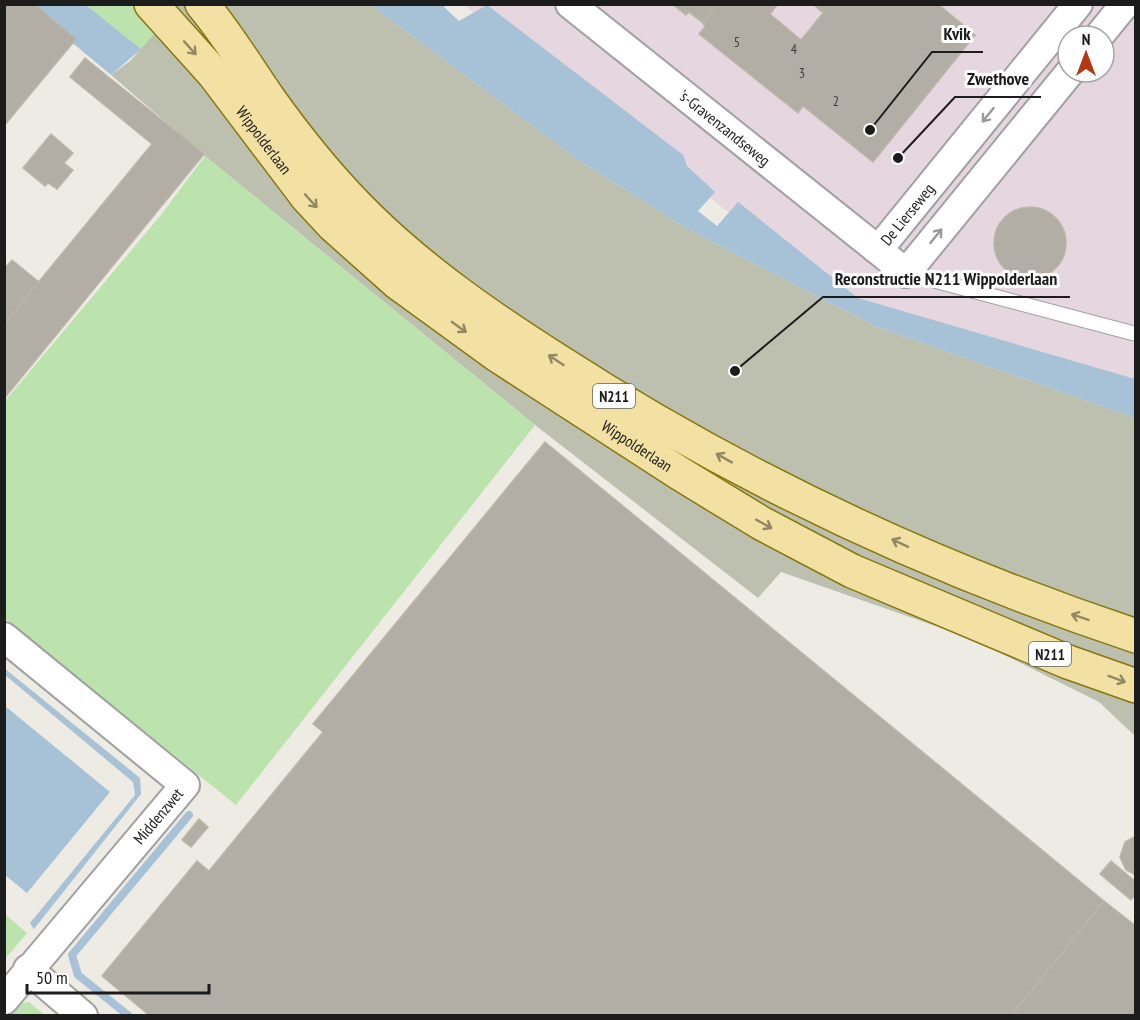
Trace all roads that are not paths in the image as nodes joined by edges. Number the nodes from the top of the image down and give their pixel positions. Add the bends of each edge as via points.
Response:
1 (151, 4) edge
2 (202, 4) edge
3 (570, 4) edge
4 (1078, 4) edge
5 (1125, 4) edge
6 (1109, 24) edge
7 (1060, 84) edge
8 (878, 250) junction
9 (906, 273) junction
10 (1136, 334) edge
11 (1136, 636) edge
12 (4, 637) edge
13 (1136, 686) edge
14 (28, 969) junction
15 (4, 1000) edge
16 (83, 1016) edge

1 -> 13 main road, Wippolderlaan / N211 via 214,75 333,225 398,283 497,355 761,523 852,571 1068,662
11 -> 2 main road, Wippolderlaan / N211 via 948,566 758,476 606,392 515,334 402,248 340,189 304,146
3 - 8 street, 's-Gravenzandseweg
4 -> 8 street, De Lierseweg
5 - 6 street
9 -> 7 street
8 - 9 street, De Lierseweg
9 - 10 lane
12 - 14 street, Middenzwet via 185,785
14 - 15 street, Middenzwet
14 - 16 street

